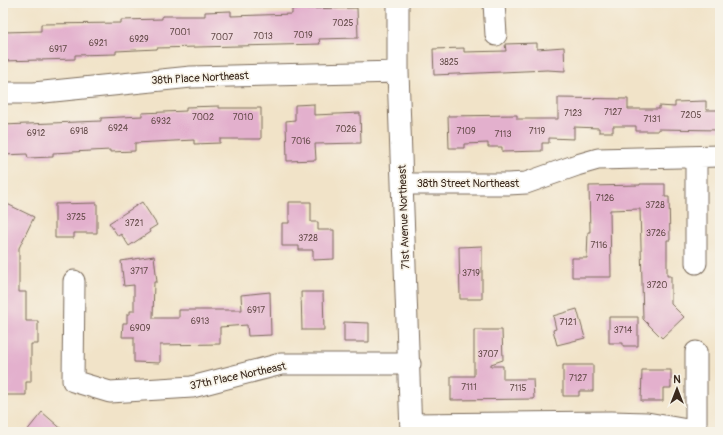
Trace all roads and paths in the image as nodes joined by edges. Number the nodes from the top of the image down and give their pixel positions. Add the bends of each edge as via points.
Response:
1 (398, 3) edge
2 (494, 3) edge
3 (496, 36) dead end
4 (398, 72) junction
5 (3, 93) edge
6 (720, 156) edge
7 (696, 157) junction
8 (403, 184) junction
9 (696, 263) dead end
10 (74, 281) dead end
11 (696, 352) dead end
12 (410, 364) junction
13 (411, 428) edge
14 (697, 431) edge

1 - 4 street, 71st Avenue Northeast
2 - 3 street
4 - 5 street, 38th Place Northeast via 191,76 34,93
4 - 8 street, 71st Avenue Northeast
6 - 7 street, 38th Street Northeast
7 - 8 street, 38th Street Northeast via 598,159 526,183
7 - 9 street
8 - 12 street, 71st Avenue Northeast
10 - 12 street, 37th Place Northeast via 73,381 110,392 192,387 281,364
11 - 14 street
12 - 13 street, 71st Avenue Northeast
13 - 14 street via 611,422 647,423

